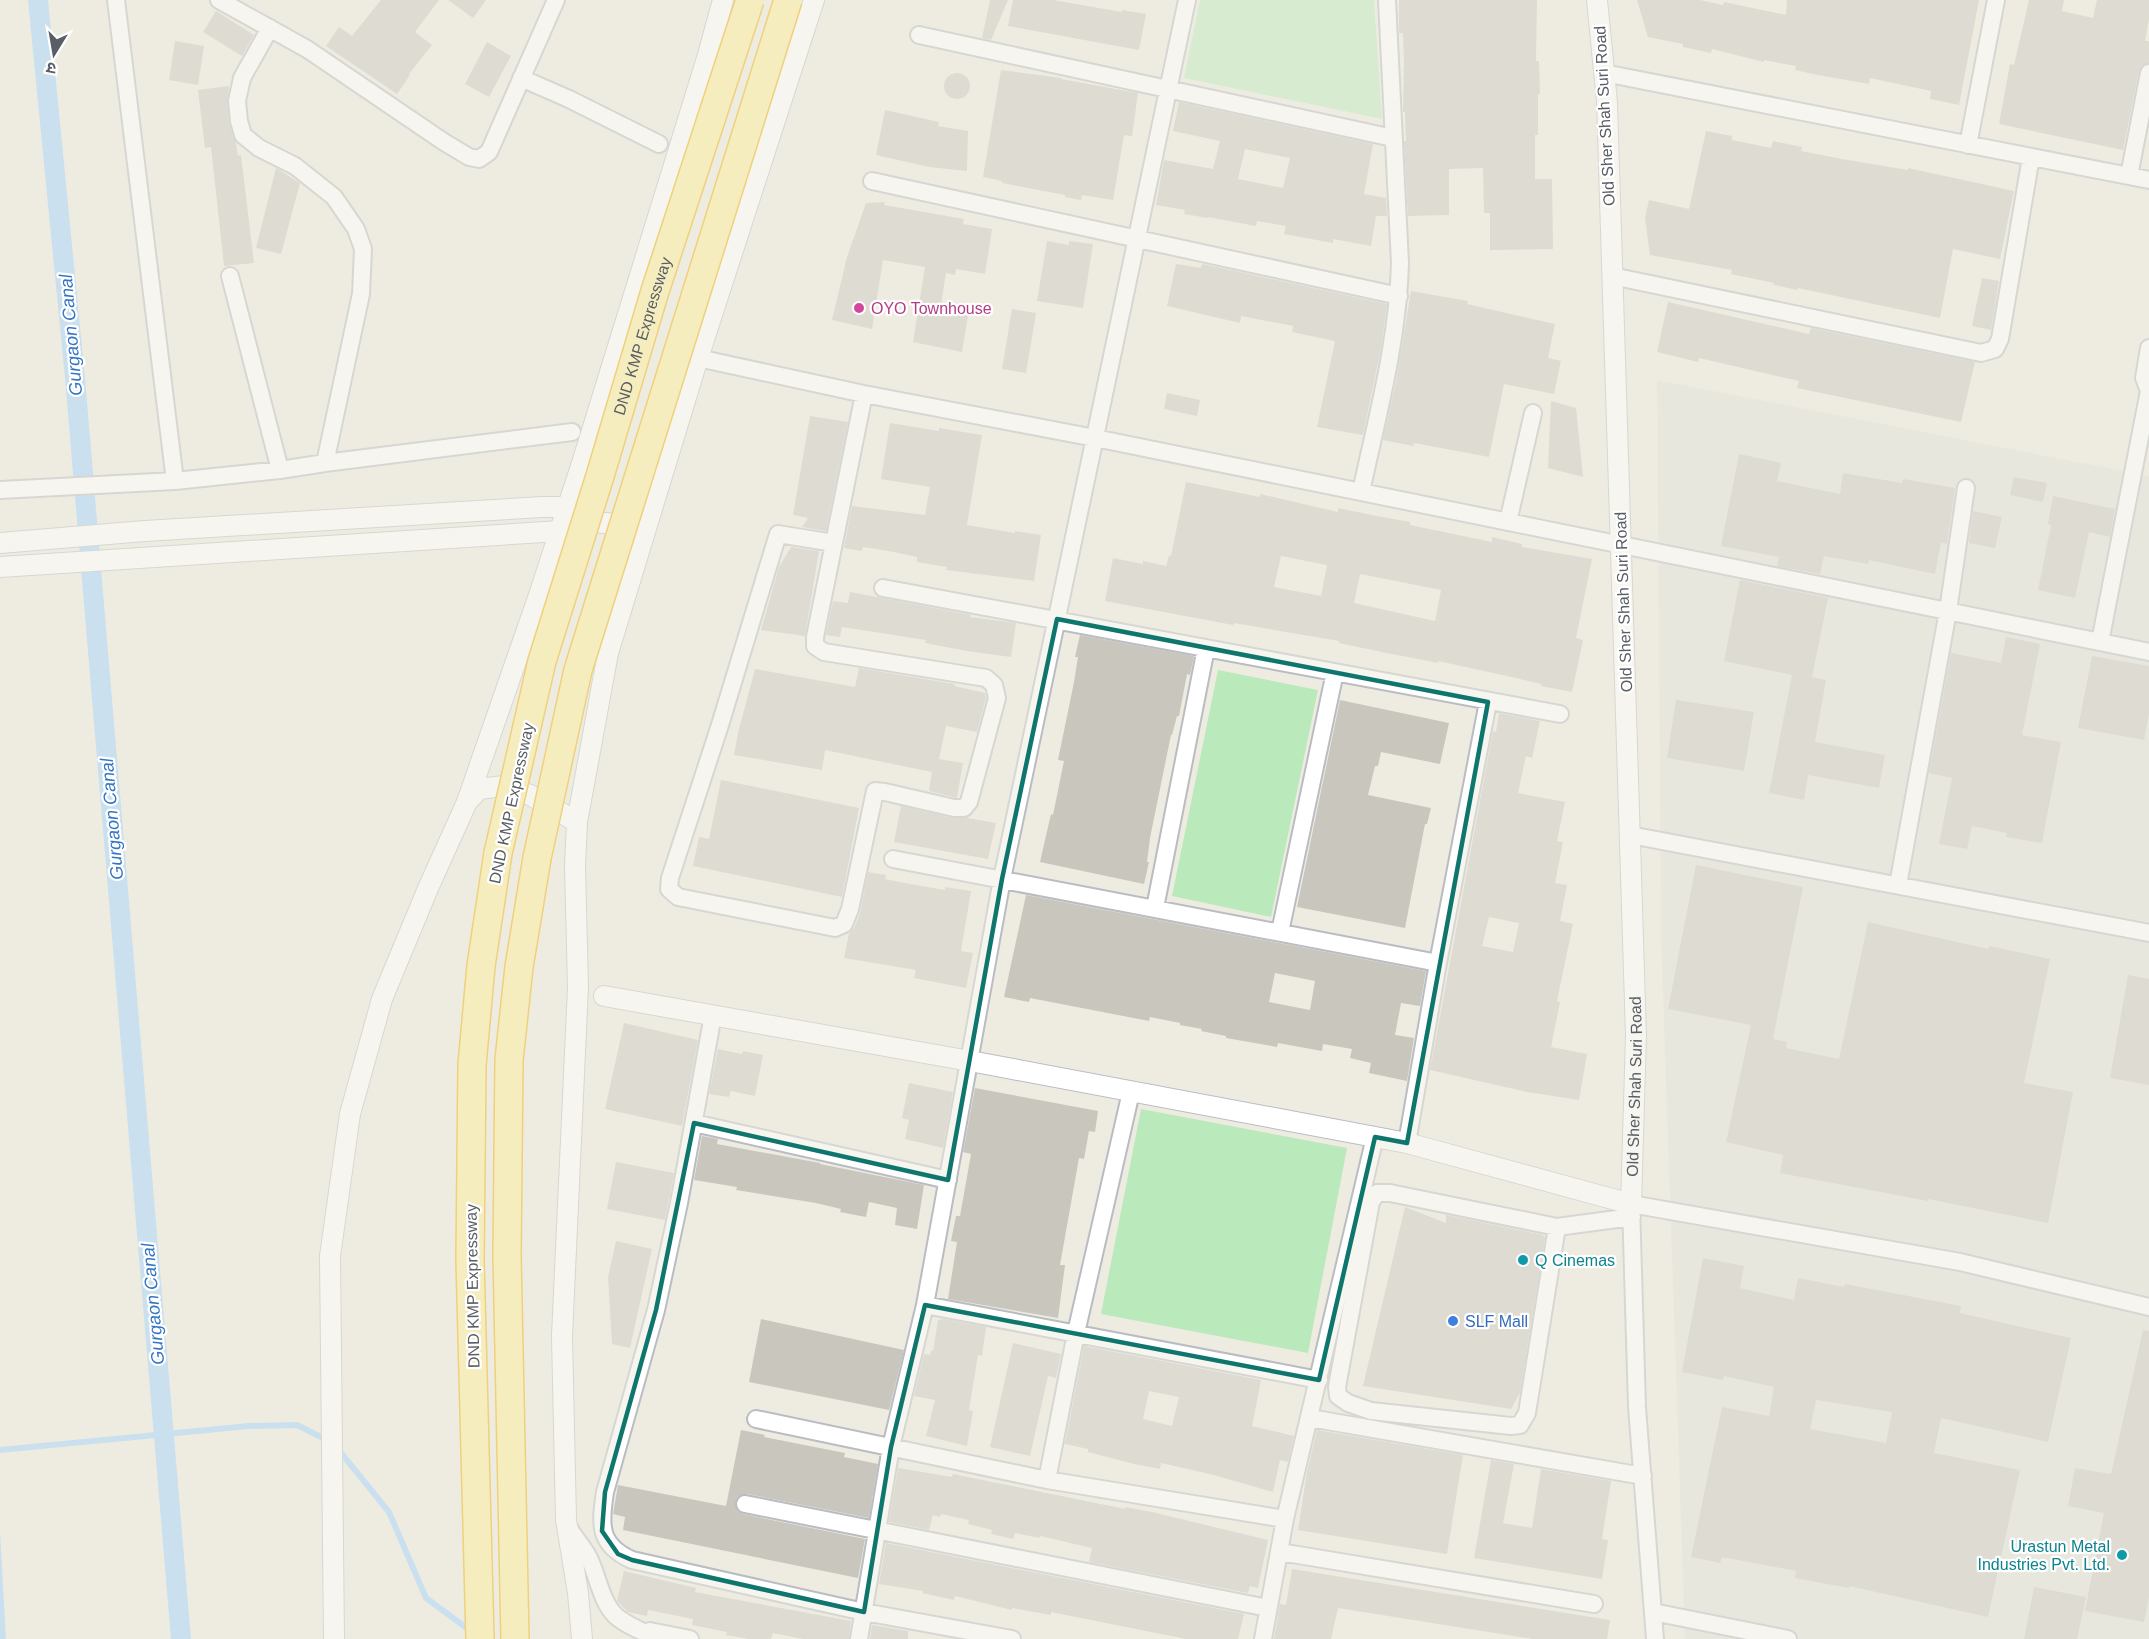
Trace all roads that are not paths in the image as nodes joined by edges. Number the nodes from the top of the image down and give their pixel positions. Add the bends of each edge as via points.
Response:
1 (116, 0) edge
2 (219, 0) edge
3 (556, 0) edge
4 (723, 0) edge
5 (750, 0) edge
6 (788, 0) edge
7 (814, 0) edge
8 (1187, 0) edge
9 (1387, 0) edge
10 (1597, 0) edge
11 (1996, 0) edge
12 (270, 28) junction
13 (919, 34) dead end
14 (1604, 73) junction
15 (2149, 73) edge
16 (521, 78) junction
17 (1168, 89) junction
18 (1393, 138) junction
19 (659, 144) dead end
20 (1968, 145) junction
21 (2031, 157) junction
22 (2129, 176) junction
23 (2149, 180) edge
24 (872, 181) dead end
25 (1137, 237) junction
26 (230, 276) dead end
27 (1612, 276) junction
28 (1399, 296) junction
29 (2149, 348) edge
30 (698, 358) junction
31 (2149, 391) edge
32 (864, 394) junction
33 (1533, 413) dead end
34 (572, 432) dead end
35 (1095, 438) junction
36 (325, 463) junction
37 (280, 470) junction
38 (175, 481) junction
39 (1966, 488) dead end
40 (0, 490) edge
41 (1361, 492) junction
42 (567, 519) junction
43 (1508, 522) junction
44 (646, 527) junction
45 (0, 543) edge
46 (834, 543) junction
47 (1621, 546) junction
48 (1, 567) edge
49 (884, 588) dead end
50 (1948, 611) junction
51 (1057, 619) junction
52 (2100, 642) junction
53 (1206, 648) junction
54 (2149, 652) edge
55 (1335, 672) junction
56 (1488, 702) junction
57 (1560, 714) dead end
58 (467, 801) junction
59 (577, 822) junction
60 (1630, 835) junction
61 (894, 858) dead end
62 (1002, 879) junction
63 (1898, 885) junction
64 (1155, 908) junction
65 (1280, 932) junction
66 (2149, 933) edge
67 (1438, 963) junction
68 (604, 996) dead end
69 (713, 1015) junction
70 (970, 1061) junction
71 (1131, 1092) junction
72 (694, 1123) junction
73 (1375, 1137) junction
74 (1407, 1143) junction
75 (948, 1180) junction
76 (1631, 1210) junction
77 (1557, 1227) junction
78 (925, 1305) junction
79 (2149, 1308) edge
80 (1076, 1334) junction
81 (1319, 1380) junction
82 (1310, 1418) junction
83 (756, 1419) dead end
84 (891, 1447) junction
85 (1643, 1476) junction
86 (1047, 1480) junction
87 (745, 1504) dead end
88 (1286, 1519) junction
89 (566, 1520) junction
90 (876, 1530) junction
91 (1280, 1552) junction
92 (1594, 1604) dead end
93 (1268, 1608) junction
94 (864, 1612) junction
95 (1653, 1612) junction
96 (634, 1627) junction
97 (334, 1639) edge
98 (480, 1639) edge
99 (515, 1639) edge
100 (582, 1639) edge
101 (659, 1639) edge
102 (690, 1639) edge
103 (859, 1639) edge
104 (1012, 1639) edge
105 (1263, 1639) edge
106 (1655, 1639) edge
107 (1788, 1639) edge

1 - 38 street
2 - 12 street
3 - 16 street
4 - 42 street
5 - 98 highway, DND KMP Expressway, bridge via 655,291 542,661 498,853 481,966 472,1065 470,1260
6 - 99 highway, bridge via 578,670 537,858 509,1060 507,1255
7 - 30 street
8 - 17 street
9 - 18 street
10 - 14 street, Old Sher Shah Suri Road
11 - 20 street
12 - 16 street via 476,159 489,152
12 - 36 street via 242,78 237,101 243,135 295,166 334,197 356,229 363,249 361,294
13 - 17 street
14 - 20 street
14 - 27 street, Old Sher Shah Suri Road
15 - 22 street
16 - 19 street
17 - 18 street
17 - 25 street
18 - 28 street
20 - 21 street
21 - 22 street
21 - 27 street via 2000,339 1995,349 1981,353
22 - 23 street
24 - 25 street
25 - 28 street
25 - 35 street
26 - 37 street
27 - 47 street, Old Sher Shah Suri Road
28 - 41 street via 1394,341
29 - 31 street via 2144,378
30 - 32 street
30 - 44 street
31 - 52 street
32 - 35 street
32 - 46 street
33 - 43 street
34 - 36 street
35 - 41 street
35 - 51 street
36 - 37 street
37 - 38 street
38 - 40 street
39 - 50 street
41 - 43 street
42 - 44 street
42 - 45 street via 146,531
42 - 48 street via 148,558
42 - 58 street
43 - 47 street
44 - 59 street via 608,653
46 - 46 street via 815,646 824,651 986,678 994,685 997,698 969,802 964,808 954,808 875,791 850,909 844,924 835,928 678,897 669,889 670,878 778,534
47 - 50 street
47 - 60 street, Old Sher Shah Suri Road
49 - 51 street
50 - 52 street
50 - 63 street
51 - 53 street
51 - 62 street
52 - 54 street
53 - 55 street
53 - 64 street
55 - 56 street
55 - 65 street
56 - 57 street
56 - 67 street
58 - 59 street via 479,789 504,786 530,795
58 - 97 street via 382,999 350,1114 330,1256
59 - 89 street via 578,987 562,1336
60 - 63 street
60 - 76 street, Old Sher Shah Suri Road via 1636,1036
61 - 62 street
62 - 64 street
62 - 70 street
63 - 66 street
64 - 65 street
65 - 67 street
67 - 74 street
68 - 69 street
69 - 70 street
69 - 72 street
70 - 71 street
70 - 75 street
71 - 73 street
71 - 80 street
72 - 75 street
72 - 94 street via 656,1310 605,1492 602,1531 618,1554 632,1560
73 - 74 street
73 - 81 street
74 - 76 street
75 - 78 street
76 - 77 street
76 - 79 street via 1960,1262
76 - 85 street
77 - 77 street via 1377,1193 1371,1202 1338,1396 1371,1411 1520,1425 1527,1413
78 - 80 street
78 - 84 street
80 - 81 street
80 - 86 street
81 - 82 street
82 - 85 street
82 - 88 street
83 - 84 street
84 - 86 street
84 - 90 street
85 - 95 street
86 - 88 street
87 - 90 street
88 - 91 street
89 - 96 street via 573,1538 590,1560 611,1610
89 - 100 street
90 - 93 street
90 - 94 street
91 - 92 street
91 - 93 street
93 - 105 street
94 - 103 street
94 - 104 street
95 - 106 street
95 - 107 street
96 - 101 street
96 - 102 street

